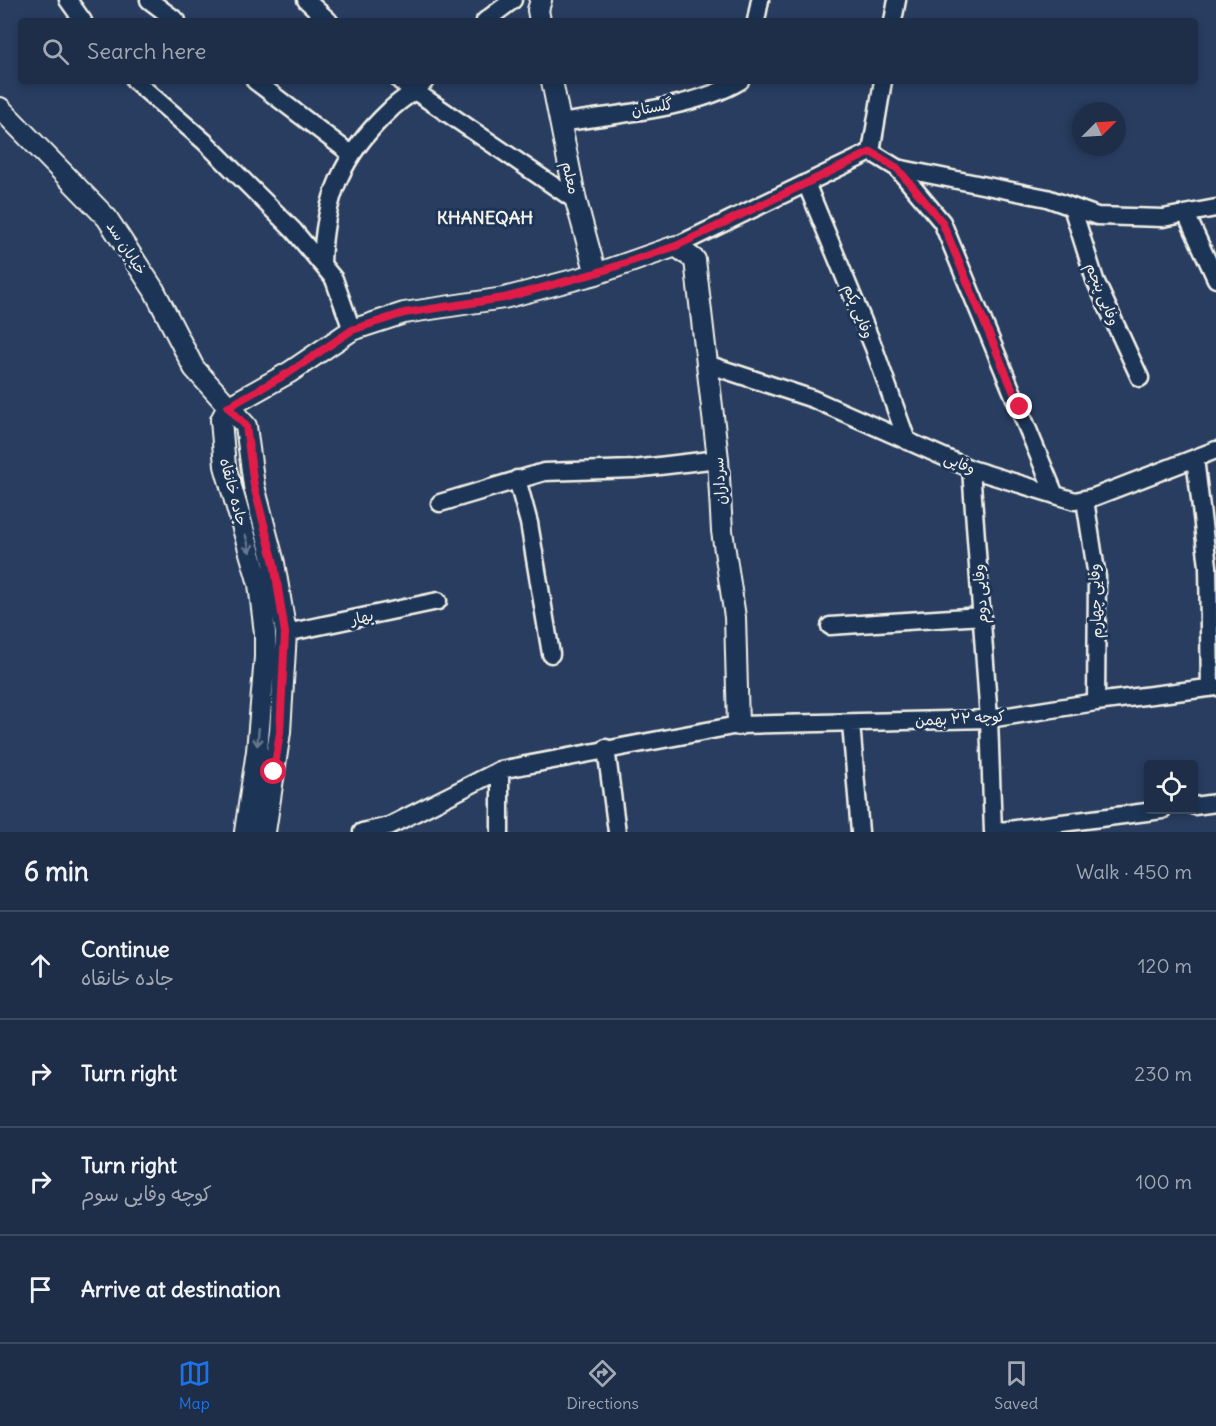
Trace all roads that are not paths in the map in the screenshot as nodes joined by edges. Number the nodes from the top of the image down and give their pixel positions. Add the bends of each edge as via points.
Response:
1 (68, 0) edge
2 (149, 0) edge
3 (306, 0) edge
4 (513, 0) edge
5 (760, 0) edge
6 (897, 0) edge
7 (81, 18) edge
8 (173, 18) edge
9 (326, 18) edge
10 (489, 18) edge
11 (757, 18) edge
12 (894, 18) edge
13 (138, 84) edge
14 (259, 84) edge
15 (553, 84) edge
16 (735, 84) edge
17 (882, 84) edge
18 (420, 87) edge
19 (0, 108) edge
20 (560, 123) junction
21 (871, 152) junction
22 (351, 154) junction
23 (897, 168) junction
24 (806, 183) junction
25 (576, 201) junction
26 (1072, 207) junction
27 (1216, 208) edge
28 (1186, 214) junction
29 (676, 246) junction
30 (322, 264) junction
31 (596, 273) junction
32 (1216, 279) edge
33 (352, 330) junction
34 (707, 364) junction
35 (1140, 378) dead end
36 (228, 407) junction
37 (908, 441) junction
38 (1216, 450) edge
39 (1195, 458) junction
40 (718, 459) junction
41 (971, 469) junction
42 (517, 479) junction
43 (1054, 495) junction
44 (1084, 500) junction
45 (440, 503) dead end
46 (438, 601) dead end
47 (982, 616) junction
48 (830, 626) dead end
49 (285, 633) junction
50 (551, 654) dead end
51 (1213, 688) edge
52 (1096, 702) junction
53 (989, 719) junction
54 (850, 723) junction
55 (738, 725) junction
56 (606, 748) junction
57 (500, 770) junction
58 (1216, 803) edge
59 (1198, 805) edge
60 (1144, 812) edge
61 (389, 829) edge
62 (245, 832) edge
63 (265, 832) edge
64 (362, 832) edge
65 (500, 832) edge
66 (617, 832) edge
67 (860, 832) edge
68 (993, 832) edge

1 - 7 street
2 - 8 street
3 - 9 street
4 - 10 street
5 - 11 street
6 - 12 street
13 - 30 street via 205,142
14 - 22 street
15 - 20 street, معلم
16 - 20 street, گلستان via 722,92 678,103
17 - 21 street
18 - 22 street via 376,123
18 - 25 street
19 - 36 street, خیابان سد via 107,218 154,290 194,369
20 - 25 street, معلم
21 - 23 street
21 - 24 street
22 - 30 street via 330,198
23 - 26 street via 1047,198
23 - 43 street via 942,222
24 - 29 street
24 - 37 street, وفایی یکم
25 - 31 street, معلم
26 - 28 street via 1097,216 1163,218
26 - 35 street, وفایی پنجم via 1095,280
27 - 28 street
28 - 32 street
29 - 31 street
29 - 34 street, سرداران via 694,260
30 - 33 street via 334,279
31 - 33 street via 504,298 404,313
33 - 36 street
34 - 37 street, وفایی via 813,399
34 - 40 street, سرداران
36 - 49 street, جاده خانقاه via 246,426 254,486 274,563
36 -> 62 street, جاده خانقاه via 221,420 225,466 259,584 265,633 257,751
37 - 41 street, وفایی
38 - 39 street, وفایی
39 - 44 street, وفایی
39 - 51 street via 1208,566
40 - 42 street via 634,469 544,472
40 - 55 street, سرداران via 722,531 735,616
41 - 43 street, وفایی
41 - 47 street, وفایی دوم
42 - 45 street
42 - 50 street via 529,524
43 - 44 street, وفایی
44 - 52 street, وفایی چهارم via 1097,577
46 - 49 street, بهار
47 - 48 street
47 - 53 street, وفایی دوم
49 - 63 street, جاده خانقاه via 280,732
51 - 52 street, کوچه ۲۲ بهمن
52 - 53 street, کوچه ۲۲ بهمن
53 - 54 street, کوچه ۲۲ بهمن
53 - 68 street, وفایی دوم
54 - 55 street, کوچه ۲۲ بهمن
54 - 67 street
55 - 56 street, کوچه ۲۲ بهمن
56 - 57 street, کوچه ۲۲ بهمن
56 - 66 street
57 - 61 street, کوچه ۲۲ بهمن
57 - 65 street
58 - 59 street
60 - 68 street
61 - 64 street, کوچه ۲۲ بهمن

